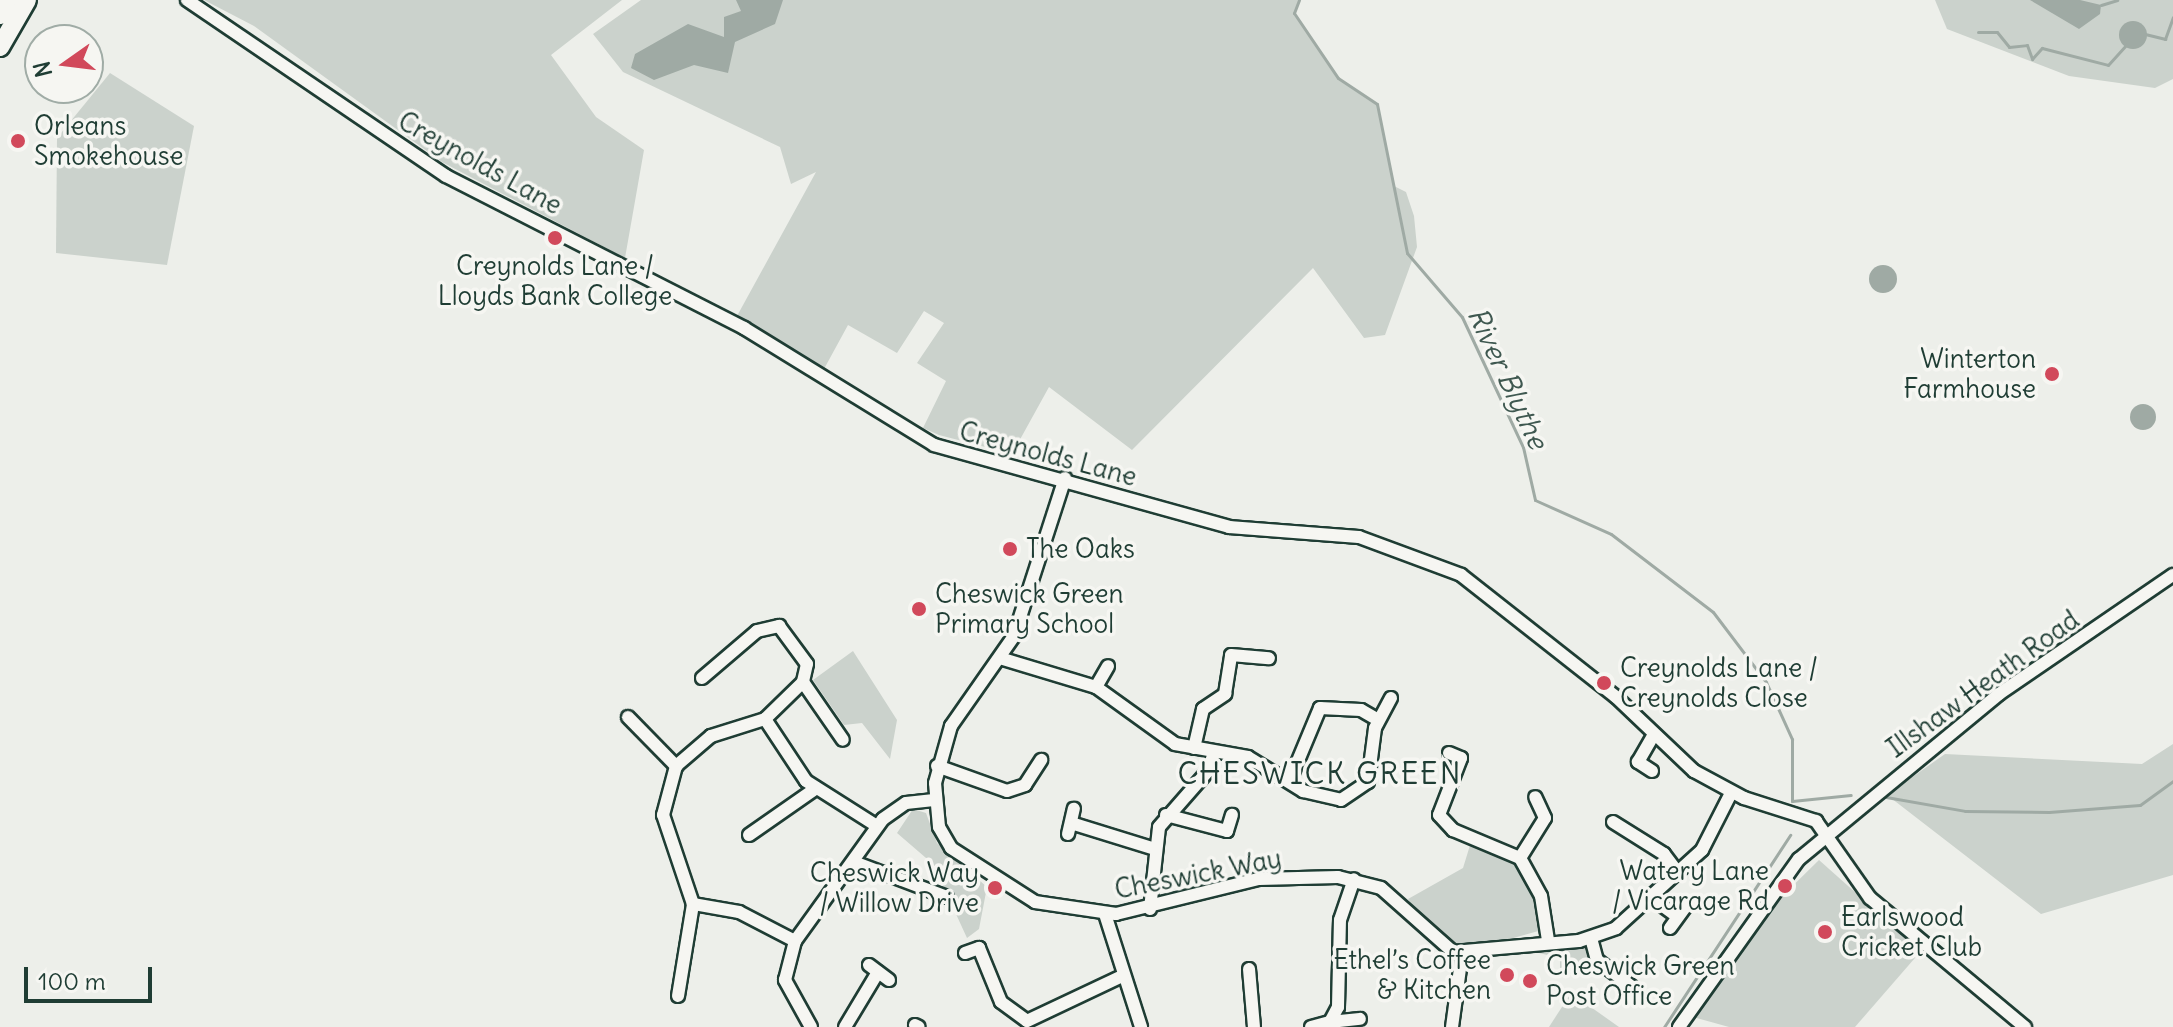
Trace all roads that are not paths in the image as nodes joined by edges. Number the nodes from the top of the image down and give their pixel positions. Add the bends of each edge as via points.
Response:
1 (9, 0) edge
2 (27, 0) edge
3 (187, 0) edge
4 (0, 15) edge
5 (0, 47) edge
6 (1065, 478) junction
7 (2173, 575) edge
8 (1269, 658) dead end
9 (1003, 659) junction
10 (1108, 666) dead end
11 (702, 678) dead end
12 (803, 682) junction
13 (1096, 687) junction
14 (1391, 698) dead end
15 (628, 717) dead end
16 (765, 719) junction
17 (1378, 720) junction
18 (1654, 734) junction
19 (843, 740) dead end
20 (1194, 748) junction
21 (1214, 753) junction
22 (1449, 753) dead end
23 (1041, 760) dead end
24 (676, 766) junction
25 (937, 766) junction
26 (1652, 771) dead end
27 (1290, 780) junction
28 (815, 789) junction
29 (1731, 793) junction
30 (1535, 797) dead end
31 (934, 800) junction
32 (1074, 809) dead end
33 (1166, 815) junction
34 (1232, 815) dead end
35 (1613, 822) dead end
36 (877, 826) junction
37 (749, 835) dead end
38 (1825, 835) junction
39 (1155, 849) junction
40 (1520, 858) junction
41 (854, 862) junction
42 (1677, 871) junction
43 (1354, 879) junction
44 (1649, 896) junction
45 (947, 897) dead end
46 (693, 904) junction
47 (1150, 909) junction
48 (1105, 914) junction
49 (1677, 917) dead end
50 (1591, 938) junction
51 (1548, 940) junction
52 (795, 941) junction
53 (965, 953) dead end
54 (1462, 954) junction
55 (1249, 969) dead end
56 (879, 972) dead end
57 (1122, 976) junction
58 (1632, 987) dead end
59 (678, 996) dead end
60 (1360, 1019) dead end
61 (1330, 1022) junction
62 (1048, 1023) edge
63 (811, 1027) edge
64 (845, 1027) edge
65 (1141, 1027) edge
66 (1254, 1027) edge
67 (1311, 1027) edge
68 (1452, 1027) edge
69 (1679, 1027) edge
70 (2025, 1027) edge

1 - 4 highway
2 - 5 highway
3 - 6 street, Creynolds Lane via 446,176 732,321 934,445
6 - 9 street, Cheswick Way
6 - 18 street, Creynolds Lane via 1229,527 1359,537 1433,561 1497,599
7 - 38 street, Illshaw Heath Road via 1999,694
8 - 20 street via 1235,652 1225,694 1203,709
9 - 13 street
9 - 25 street, Cheswick Way via 959,711
10 - 13 street
11 - 12 street via 772,626 804,654
12 - 16 street
12 - 19 street
13 - 20 street via 1157,733
14 - 17 street
15 - 24 street
16 - 24 street via 711,736
16 - 28 street
17 - 27 street via 1361,710 1320,708
17 - 27 street via 1368,782 1356,795 1326,797
18 - 26 street via 1638,762
18 - 29 street, Creynolds Lane
20 - 21 street
21 - 27 street via 1248,757
21 - 33 street via 1208,771
22 - 40 street via 1461,758 1439,815 1453,830
23 - 25 street via 1025,785 1007,791
24 - 46 street via 663,815
25 - 31 street, Cheswick Way
28 - 36 street
28 - 37 street
29 - 38 street, Creynolds Lane via 1809,816
29 - 42 street via 1715,833
30 - 40 street via 1545,818
31 - 36 street via 906,803
31 - 48 street, Cheswick Way via 951,848 987,876 1035,902
32 - 39 street via 1069,828
33 - 34 street via 1227,831
33 - 39 street
35 - 42 street via 1664,854
36 - 41 street
38 - 69 street, Illshaw Heath Road via 1769,892
38 - 70 street, Creynolds Lane via 1870,898
39 - 47 street
40 - 51 street via 1541,896
41 - 45 street
41 - 52 street
42 - 44 street
43 - 47 street, Cheswick Way via 1259,879
43 - 54 street, Cheswick Way via 1381,888 1438,944
43 - 61 street via 1340,920 1338,1007
44 - 49 street
44 - 50 street via 1616,928
46 - 52 street via 739,912
46 - 59 street
47 - 48 street, Cheswick Way
48 - 57 street
50 - 51 street
50 - 58 street via 1597,960
51 - 54 street
52 - 63 street via 785,980
53 - 62 street via 979,948 1010,1015
54 - 68 street
55 - 66 street
56 - 64 street
57 - 62 street
57 - 65 street
60 - 61 street
61 - 67 street

